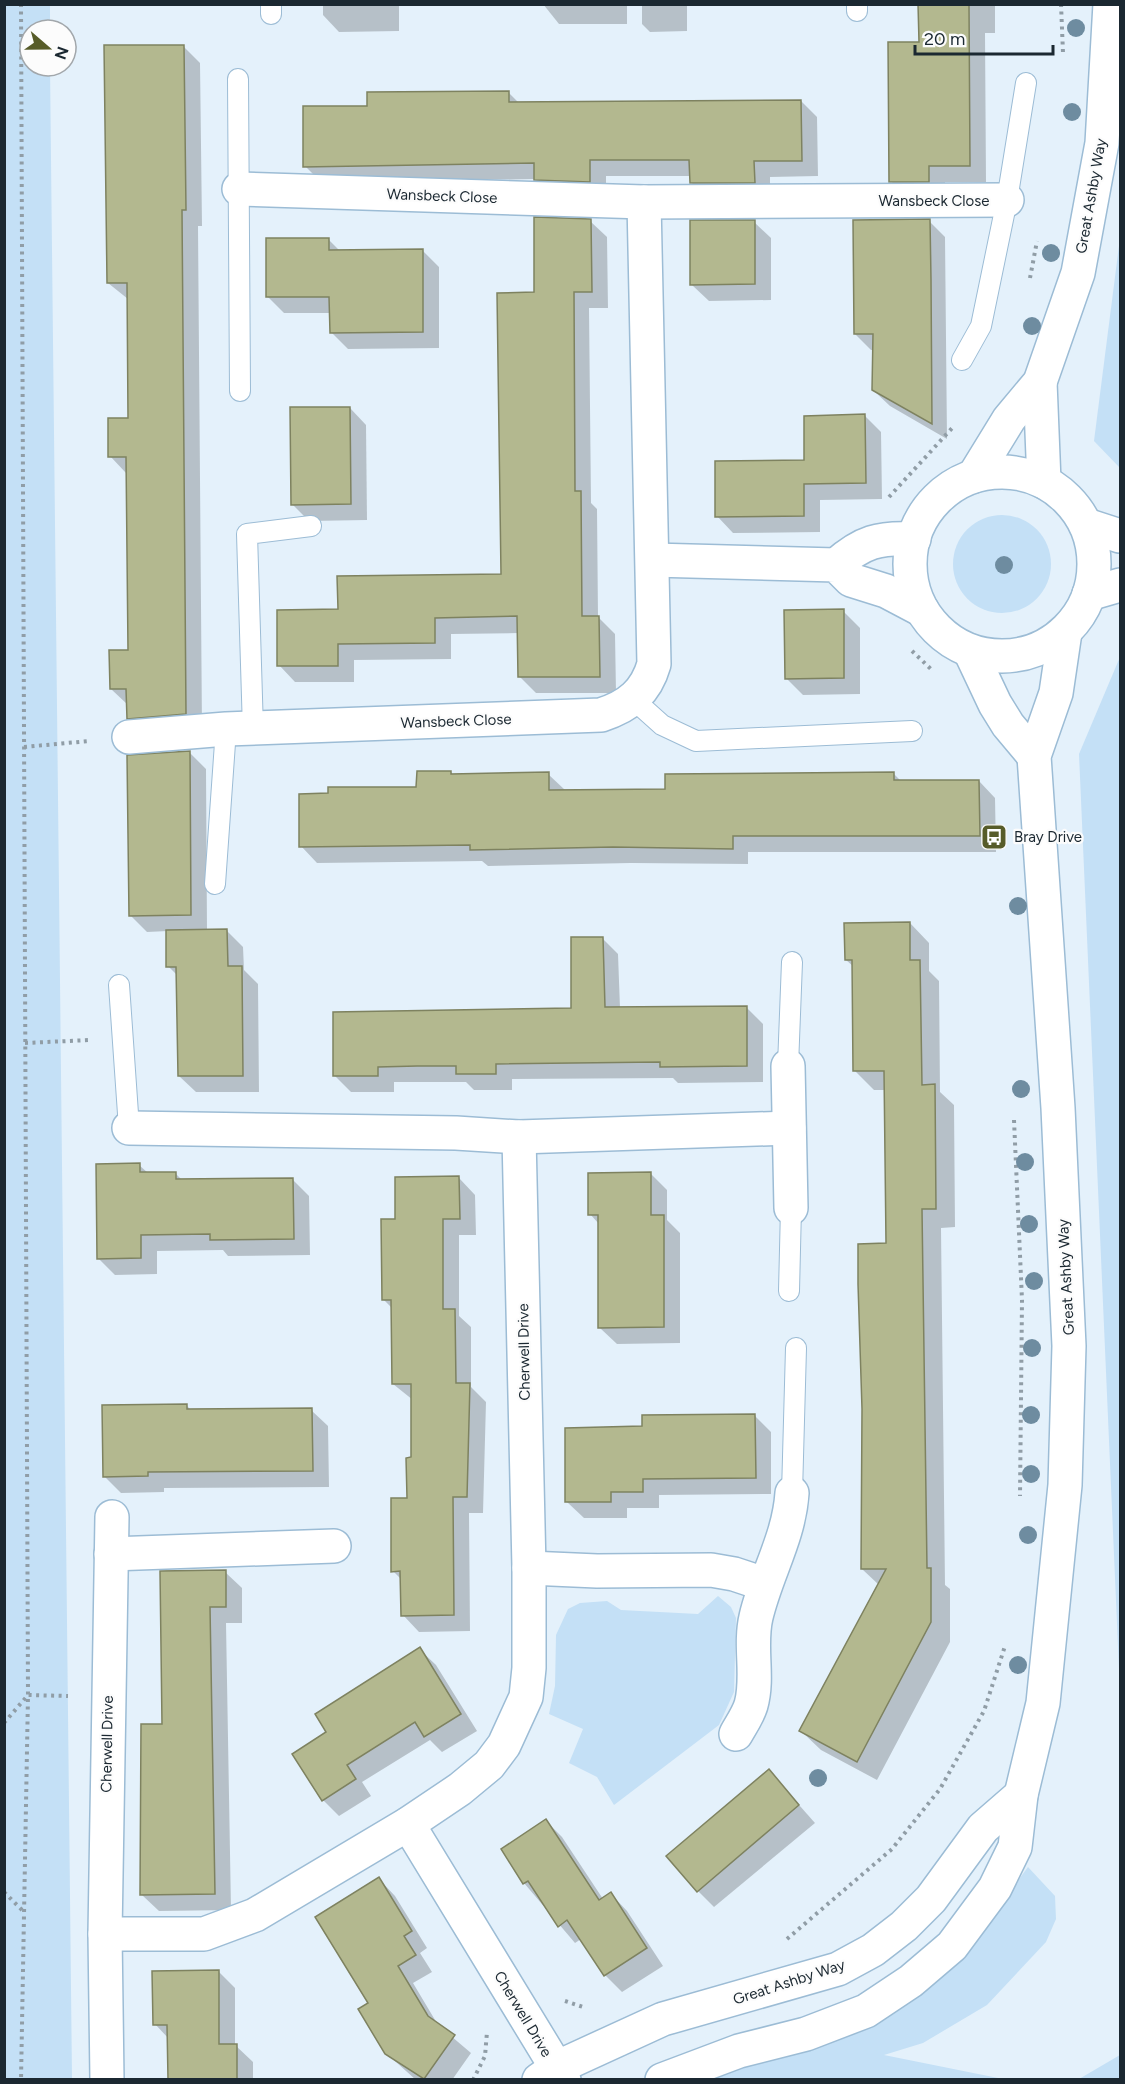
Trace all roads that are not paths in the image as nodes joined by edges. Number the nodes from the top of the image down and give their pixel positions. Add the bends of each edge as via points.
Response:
1 (1110, 4) edge
2 (238, 79) dead end
3 (1026, 83) dead end
4 (239, 189) junction
5 (1007, 200) junction
6 (644, 202) junction
7 (962, 360) dead end
8 (1040, 382) junction
9 (240, 391) dead end
10 (974, 476) junction
11 (1044, 482) junction
12 (1086, 525) junction
13 (311, 526) dead end
14 (1120, 536) edge
15 (914, 539) junction
16 (653, 560) junction
17 (836, 565) junction
18 (1120, 585) edge
19 (1089, 594) junction
20 (922, 610) junction
21 (1065, 632) junction
22 (970, 651) junction
23 (633, 699) junction
24 (239, 729) junction
25 (912, 731) dead end
26 (129, 738) road end
27 (1034, 756) junction
28 (215, 884) dead end
29 (792, 962) dead end
30 (119, 985) dead end
31 (788, 1066) joint
32 (129, 1128) joint
33 (789, 1128) junction
34 (519, 1137) junction
35 (791, 1208) joint
36 (789, 1291) dead end
37 (796, 1348) dead end
38 (792, 1493) joint
39 (112, 1517) dead end
40 (334, 1546) dead end
41 (111, 1554) junction
42 (529, 1568) junction
43 (764, 1584) junction
44 (736, 1734) dead end
45 (1021, 1795) junction
46 (408, 1824) junction
47 (105, 1934) junction
48 (553, 2076) edge
49 (107, 2079) edge
50 (662, 2079) edge

1 - 8 street, Great Ashby Way via 1100,153 1078,273
2 - 4 lane
3 - 5 lane
4 - 6 street, Wansbeck Close
4 - 9 lane
5 - 6 street, Wansbeck Close
5 - 7 lane via 981,326
6 - 16 street, Wansbeck Close
8 - 10 street, Great Ashby Way via 1009,419
8 - 11 street, Great Ashby Way
10 - 11 street via 1022,474
10 - 15 street via 954,485 936,500
11 - 12 street via 1075,507
12 - 14 street
12 - 19 street via 1093,548 1094,572
13 - 24 lane via 247,534
15 - 17 street via 887,537 855,548
15 - 20 street via 911,575
16 - 17 street
16 - 23 street, Wansbeck Close via 654,664 644,689
17 - 20 street via 851,580 886,591
18 - 19 street
19 - 21 street
20 - 22 street via 951,641
21 - 22 street via 1020,655 995,657
21 - 27 street, Great Ashby Way via 1056,693
22 - 27 street via 994,704
23 - 24 street, Wansbeck Close via 622,708 601,715
23 - 25 lane via 662,725 696,741
24 - 26 street, Wansbeck Close
24 - 28 lane
27 - 45 street, Great Ashby Way via 1058,1108 1069,1346 1065,1485 1052,1639 1043,1702
29 - 31 lane
30 - 32 lane
31 - 33 street
32 - 34 street
33 - 34 street
33 - 35 street
34 - 42 street, Cherwell Drive
35 - 36 lane
37 - 38 lane
38 - 43 street via 783,1542
39 - 41 street, Cherwell Drive
40 - 41 street
41 - 47 street, Cherwell Drive
42 - 43 street via 711,1570
42 - 46 street, Cherwell Drive via 529,1668 526,1697 517,1719 489,1765
43 - 44 street via 755,1621 751,1705
45 - 48 street, Great Ashby Way via 983,1828 931,1899 873,1950 838,1969 663,2019
45 - 50 street, Great Ashby Way via 1015,1847 995,1888 952,1946 911,1981 866,2011
46 - 47 street, Cherwell Drive via 279,1901 229,1926 204,1934
46 - 48 street, Cherwell Drive via 523,2015
47 - 49 street, Cherwell Drive

